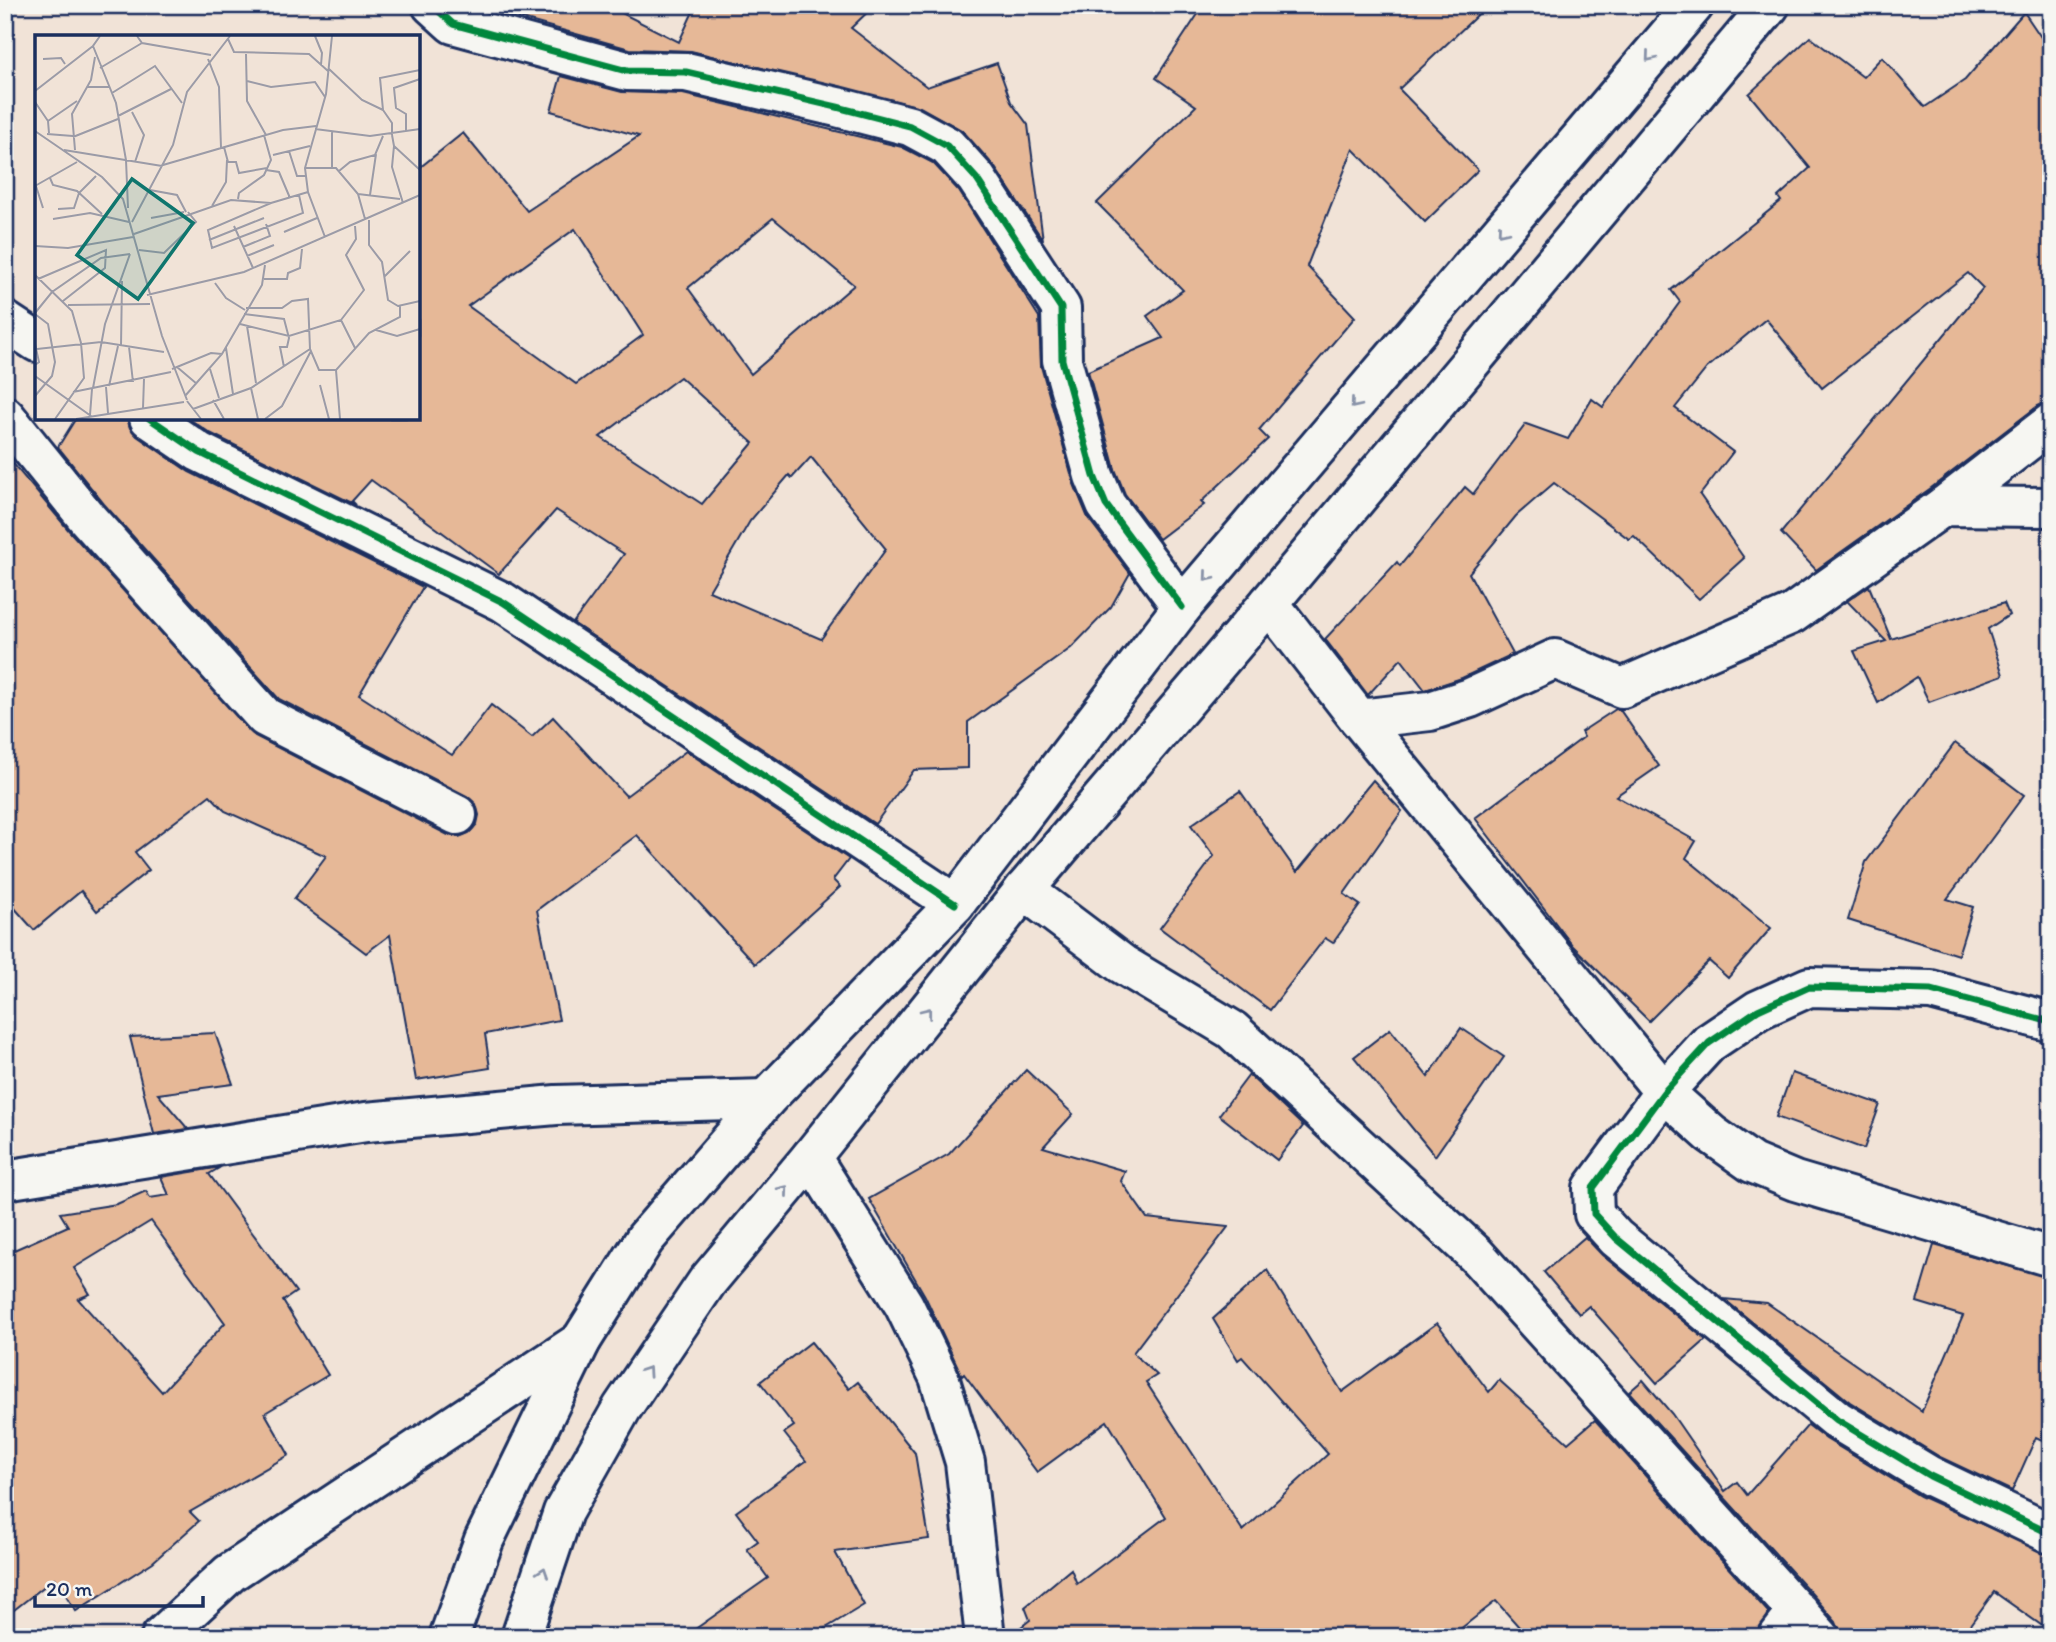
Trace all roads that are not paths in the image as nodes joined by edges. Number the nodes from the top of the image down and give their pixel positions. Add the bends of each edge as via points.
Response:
1 (432, 5) edge
2 (1694, 5) edge
3 (1770, 5) edge
4 (5, 321) edge
5 (35, 341) edge
6 (5, 416) edge
7 (152, 420) edge
8 (2051, 423) edge
9 (1944, 506) junction
10 (2051, 507) edge
11 (1269, 603) junction
12 (1182, 607) junction
13 (1359, 719) junction
14 (457, 816) dead end
15 (1024, 890) junction
16 (955, 904) junction
17 (2051, 1022) edge
18 (1664, 1092) junction
19 (765, 1099) junction
20 (811, 1157) junction
21 (5, 1180) edge
22 (2051, 1257) edge
23 (581, 1340) junction
24 (2051, 1534) edge
25 (1799, 1628) edge
26 (161, 1637) edge
27 (449, 1637) edge
28 (521, 1637) edge
29 (985, 1637) edge

1 - 12 street via 453,24 627,71 686,72 910,125 947,146 976,178 1060,308 1062,360 1098,486 1106,505
2 -> 12 street
3 - 11 street
4 - 5 street
6 - 14 street via 87,517 265,717
7 - 16 street via 199,452 503,602
8 - 9 street
9 - 10 street
9 - 13 street via 1792,614 1622,688 1555,659 1430,711
11 - 13 street
11 - 15 street
12 - 16 street
13 - 18 street
20 -> 15 street
15 - 25 street via 1122,964 1232,1030 1476,1255
16 - 19 street
17 - 18 street via 1931,990 1809,987 1758,1010 1709,1043
18 - 22 street via 1752,1163 1796,1181
18 - 24 street via 1593,1188 1594,1214 1616,1238 1837,1420 1930,1476
19 - 21 street via 556,1105 366,1122
19 - 23 street via 645,1239
28 -> 20 street via 563,1512 622,1408 707,1282
20 - 29 street via 904,1305 939,1377 965,1462
23 - 26 street via 230,1573
23 - 27 street via 484,1540

